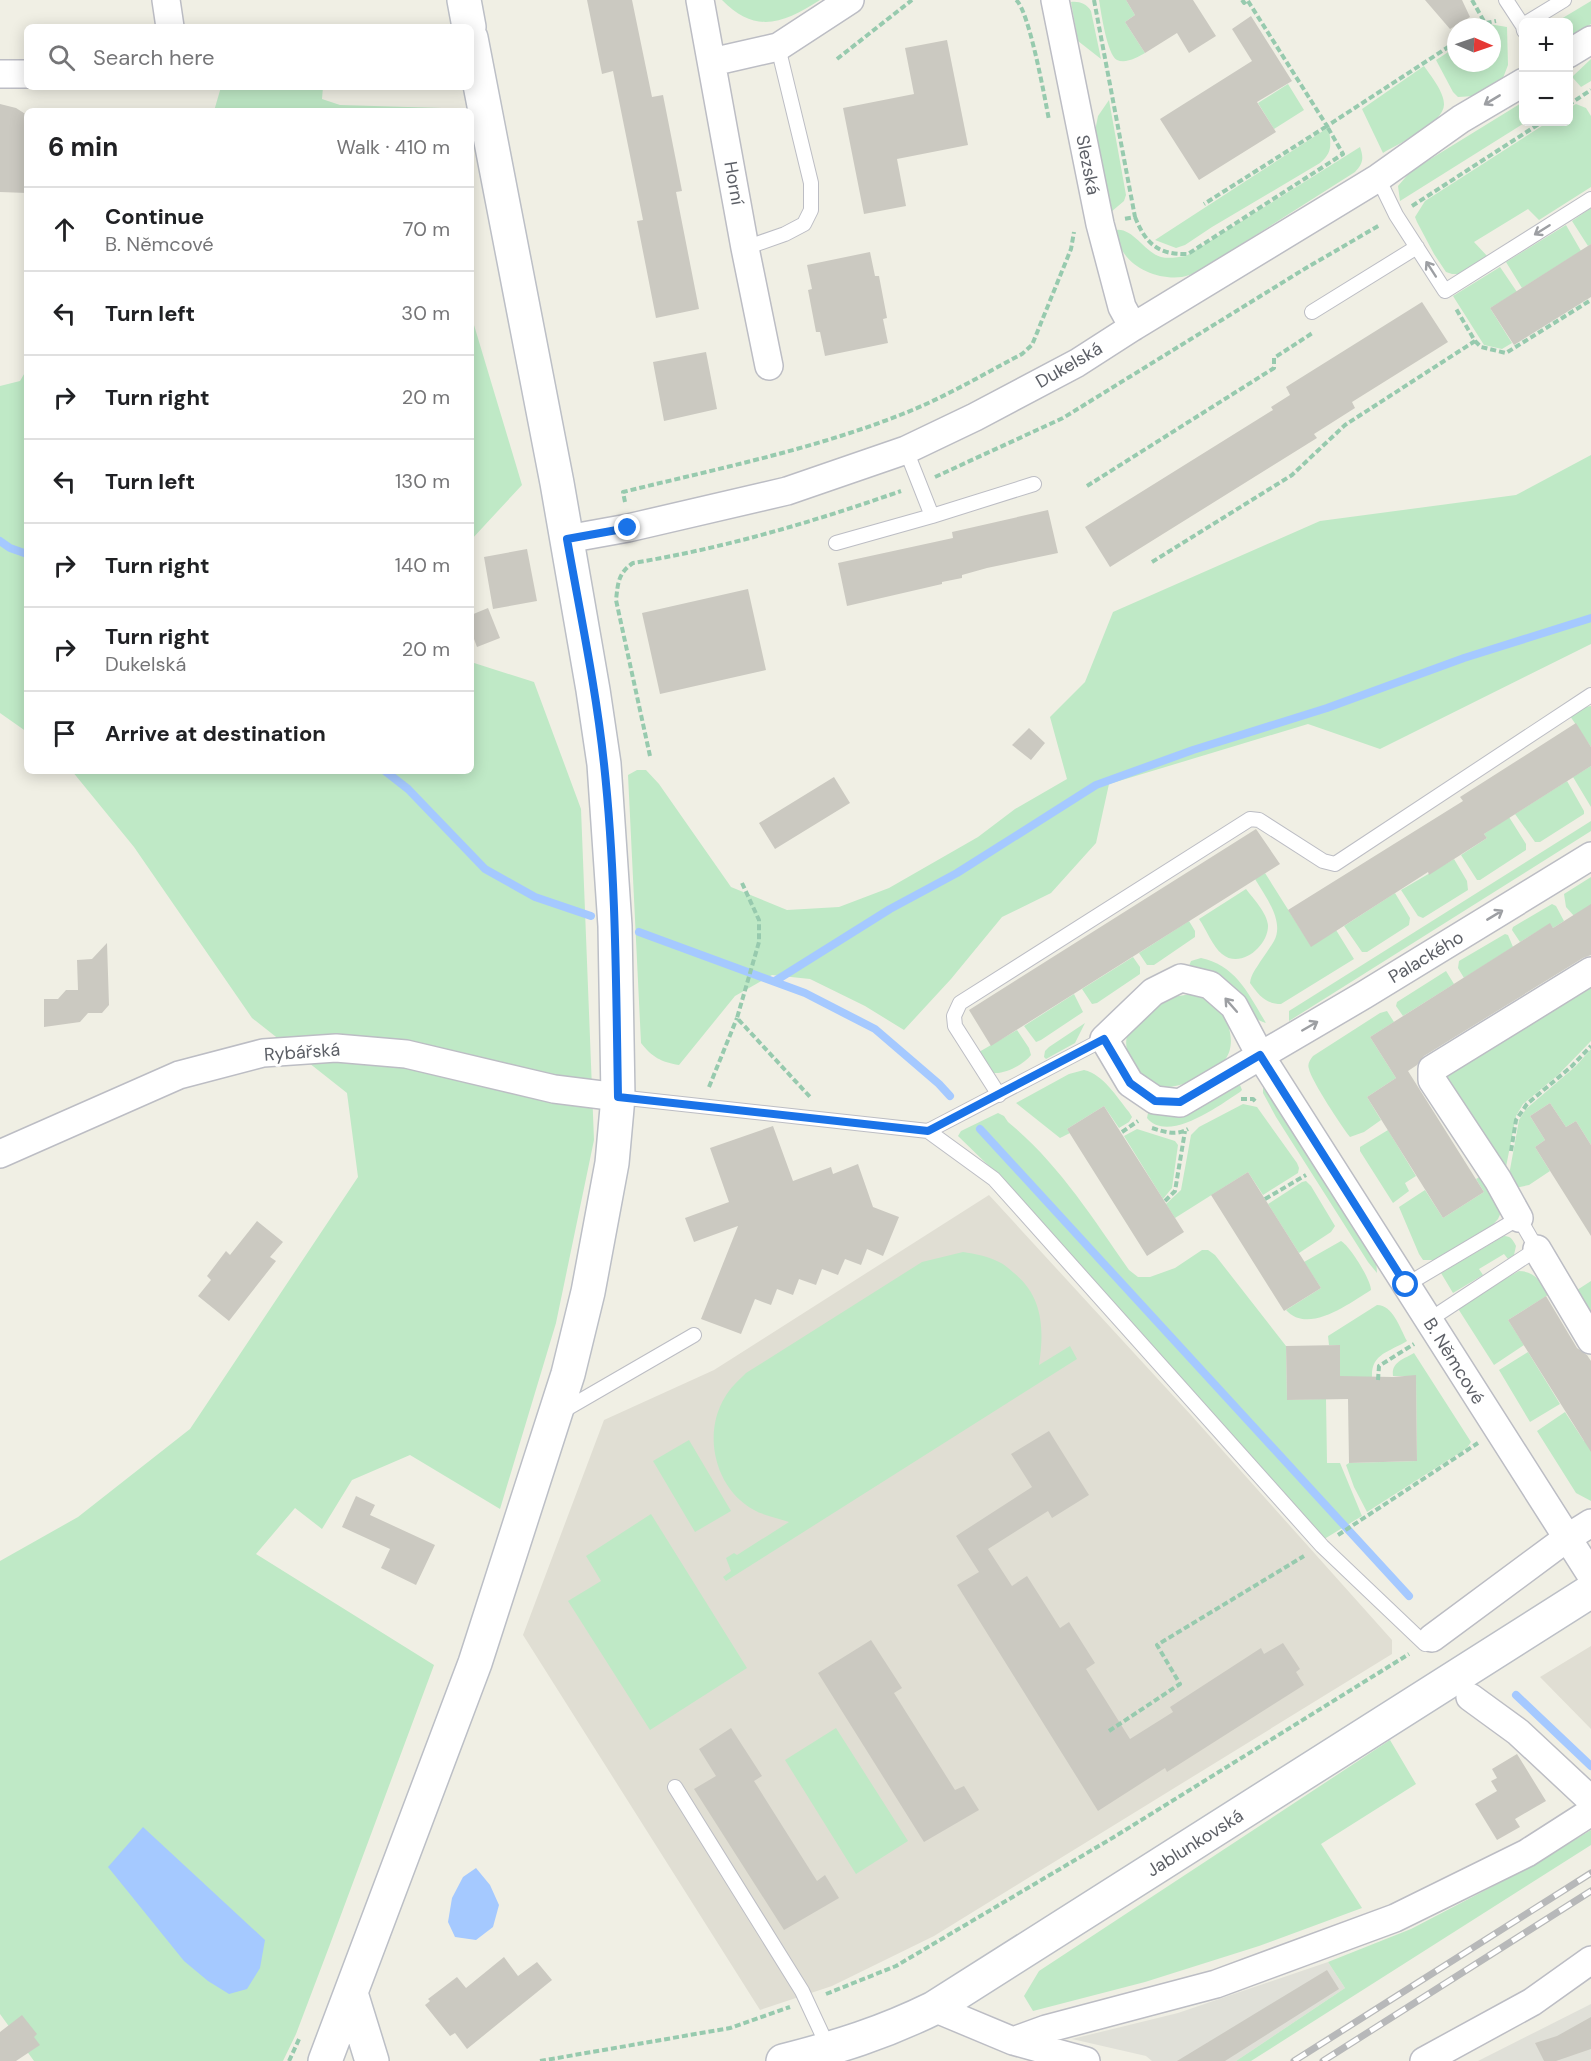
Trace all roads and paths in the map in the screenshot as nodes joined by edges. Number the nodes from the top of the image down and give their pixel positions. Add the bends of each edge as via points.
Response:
1 (166, 0) edge
2 (464, 0) edge
3 (700, 0) edge
4 (850, 0) edge
5 (912, 0) edge
6 (1016, 0) edge
7 (1055, 0) edge
8 (1094, 0) edge
9 (1242, 0) edge
10 (1248, 0) edge
11 (1472, 0) edge
12 (1506, 0) edge
13 (1564, 0) edge
14 (1482, 18) edge
15 (1535, 18) edge
16 (1519, 20) edge
17 (170, 24) edge
18 (468, 24) edge
19 (1591, 40) edge
20 (778, 47) junction
21 (1447, 48) edge
22 (1573, 51) edge
23 (474, 54) edge
24 (837, 59) dead end
25 (712, 62) junction
26 (0, 74) edge
27 (24, 74) edge
28 (1519, 85) edge
29 (1591, 90) edge
30 (1573, 102) edge
31 (1327, 126) junction
32 (1536, 126) edge
33 (1051, 127) dead end
34 (1378, 178) junction
35 (1591, 199) edge
36 (1204, 204) dead end
37 (1396, 215) junction
38 (1135, 217) junction
39 (1114, 221) dead end
40 (1080, 228) dead end
41 (1417, 247) junction
42 (745, 248) junction
43 (1445, 291) junction
44 (1591, 300) edge
45 (1312, 312) dead end
46 (1133, 327) junction
47 (1321, 327) dead end
48 (1475, 341) junction
49 (769, 366) dead end
50 (906, 450) junction
51 (1034, 484) dead end
52 (1086, 486) dead end
53 (625, 504) dead end
54 (932, 516) junction
55 (567, 539) junction
56 (836, 543) dead end
57 (1152, 562) dead end
58 (633, 563) dead end
59 (1591, 695) edge
60 (650, 756) dead end
61 (1591, 856) edge
62 (742, 883) dead end
63 (1591, 971) edge
64 (737, 1018) junction
65 (1104, 1039) junction
66 (1591, 1046) edge
67 (1260, 1055) junction
68 (999, 1095) junction
69 (618, 1097) junction
70 (1239, 1100) dead end
71 (1260, 1105) dead end
72 (702, 1106) junction
73 (1134, 1113) dead end
74 (833, 1120) junction
75 (1139, 1121) junction
76 (1196, 1124) dead end
77 (1185, 1130) junction
78 (928, 1131) junction
79 (1122, 1132) dead end
80 (0, 1154) edge
81 (1301, 1165) dead end
82 (1307, 1174) junction
83 (1311, 1181) dead end
84 (1503, 1190) junction
85 (1265, 1199) dead end
86 (1165, 1201) dead end
87 (1519, 1218) junction
88 (1537, 1249) junction
89 (1406, 1285) junction
90 (1419, 1328) junction
91 (694, 1335) dead end
92 (1591, 1340) edge
93 (1415, 1343) junction
94 (1421, 1353) dead end
95 (1378, 1380) dead end
96 (554, 1416) junction
97 (1487, 1437) junction
98 (1482, 1453) dead end
99 (1591, 1523) edge
100 (1334, 1538) dead end
101 (1567, 1538) junction
102 (1322, 1546) junction
103 (1591, 1575) edge
104 (1591, 1591) edge
105 (1429, 1641) junction
106 (1470, 1697) dead end
107 (1109, 1731) dead end
108 (675, 1787) dead end
109 (1591, 1800) edge
110 (1591, 1812) edge
111 (1591, 1960) edge
112 (351, 1993) junction
113 (807, 2001) junction
114 (934, 2008) junction
115 (1013, 2041) junction
116 (829, 2049) junction
117 (325, 2061) edge
118 (372, 2061) edge
119 (540, 2061) edge
120 (783, 2061) edge
121 (1086, 2061) edge
122 (1424, 2061) edge

1 - 17 street
2 - 18 main road
3 - 25 street, Horní
4 - 20 street
5 - 24 path
6 - 33 path via 1028,25
7 - 46 street, Slezská via 1102,233 1122,307
8 - 38 path
9 - 10 path
10 - 31 path
11 - 14 path
12 - 16 lane
13 - 15 lane
19 - 22 street
20 - 25 street
20 - 42 lane via 812,183 811,210 804,224
21 - 31 path
23 - 55 main road
25 - 42 street, Horní
26 - 27 street
28 -> 34 street, Dukelská via 1461,119
29 - 30 path
31 - 36 path
31 - 38 path via 1343,154 1188,254 1172,255 1152,246
32 - 37 path
34 - 37 lane
34 - 46 street, Dukelská
35 -> 43 lane
37 - 41 lane
38 - 39 path
40 - 53 path via 1074,229 1071,249 1032,345 1022,354 902,415 777,454 623,492
43 -> 41 lane
41 - 45 lane
42 - 49 street, Horní
43 - 48 path
44 - 48 path via 1506,354 1480,347
46 - 50 street, Dukelská via 1077,363
47 - 52 path via 1274,358 1274,368
48 - 57 path via 1346,425 1292,475
50 - 54 lane
50 - 55 street, Dukelská via 787,491
51 - 54 lane
54 - 56 lane
55 - 69 main road via 604,764 615,926
58 - 60 path via 624,569 618,582 616,600
59 - 68 lane via 1335,864 1323,861 1259,820 1250,819 960,1003 954,1016 955,1026
67 -> 61 street, Palackého
62 - 64 path via 759,920 759,942
63 - 84 street via 1432,1069 1432,1080
64 - 72 path
64 - 74 path
65 - 67 street via 1130,1083 1155,1101 1180,1102
67 -> 65 street via 1234,1006 1210,985 1181,978 1153,992
65 - 68 lane
66 - 84 path via 1527,1104 1516,1120
67 - 89 street, B. Němcové
68 - 78 lane
69 - 72 lane
69 - 80 street, Rybářská via 554,1089 406,1054 336,1048 263,1053 179,1075
69 - 96 main road via 612,1163 588,1292
70 - 71 path via 1253,1099
72 - 74 lane
73 - 75 path
74 - 78 lane
75 - 77 path via 1168,1133
75 - 79 path
76 - 77 path
77 - 86 path via 1175,1191
78 - 102 lane via 994,1179
81 - 82 path
82 - 83 path
82 - 85 path
84 - 87 street
87 - 88 lane
87 - 89 lane
88 - 90 lane
88 - 92 street
89 - 90 street, B. Němcové
90 - 93 path
90 - 97 street, B. Němcové
91 - 96 lane
93 - 94 path
93 - 95 path via 1379,1366
96 - 112 main road via 475,1663
97 - 98 path
97 - 100 path
97 - 101 street, B. Němcové
99 - 101 street
101 - 103 street, B. Němcové
101 - 105 street
102 - 105 lane
102 - 107 path via 1157,1645 1180,1684
104 - 114 main road, Jablunkovská
105 - 113 path via 1114,1837 896,1966
106 - 109 street via 1518,1732
108 - 113 lane
110 - 115 street via 1527,1853 1395,1918 1216,1984
111 - 122 street via 1532,2002
112 - 117 main road
112 - 118 main road
113 - 116 lane
113 - 119 path via 730,2028
114 - 115 street
114 - 116 main road, Jablunkovská
115 - 121 street
116 - 120 main road, Jablunkovská

